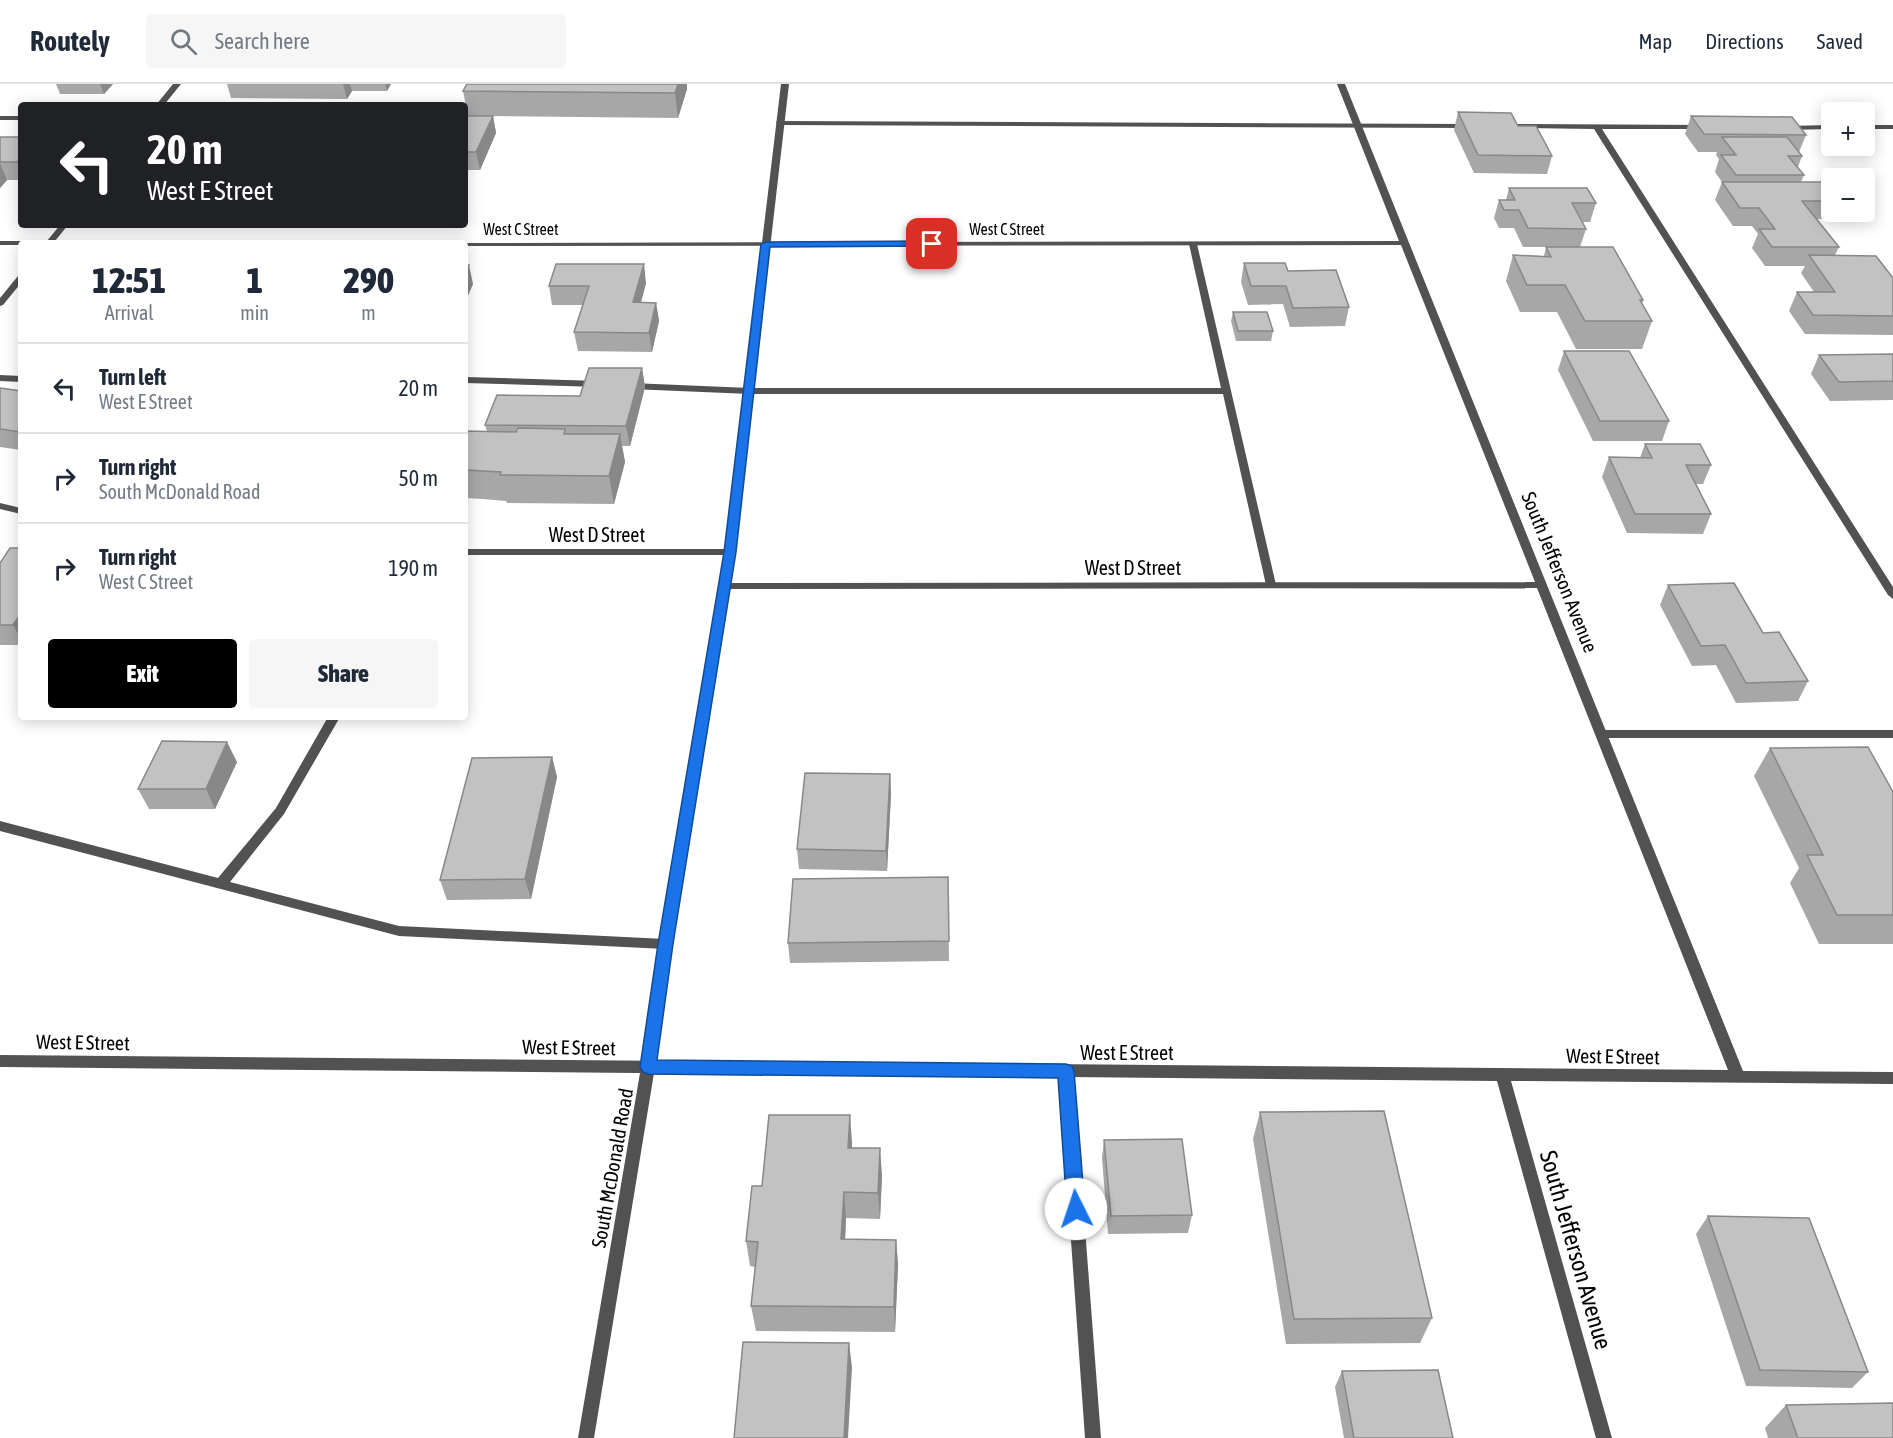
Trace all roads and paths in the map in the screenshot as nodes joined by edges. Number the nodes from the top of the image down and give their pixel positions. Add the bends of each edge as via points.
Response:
1 (177, 84) edge
2 (785, 84) edge
3 (1341, 84) edge
4 (162, 102) edge
5 (0, 118) edge
6 (18, 118) edge
7 (780, 123) junction
8 (1358, 126) junction
9 (1477, 126) edge
10 (1513, 126) edge
11 (1597, 127) junction
12 (1712, 127) edge
13 (1821, 127) edge
14 (1875, 127) edge
15 (1893, 127) edge
16 (1770, 128) edge
17 (0, 243) edge
18 (18, 243) edge
19 (1405, 243) junction
20 (468, 244) edge
21 (766, 244) junction
22 (1193, 244) junction
23 (18, 282) edge
24 (0, 303) edge
25 (0, 378) edge
26 (18, 379) edge
27 (468, 380) edge
28 (609, 385) edge
29 (620, 386) edge
30 (750, 391) junction
31 (1227, 391) junction
32 (0, 506) edge
33 (18, 510) edge
34 (468, 552) edge
35 (730, 552) junction
36 (1271, 585) junction
37 (1542, 585) junction
38 (724, 586) junction
39 (1893, 595) edge
40 (332, 720) edge
41 (1602, 734) junction
42 (1893, 734) edge
43 (0, 826) edge
44 (222, 883) junction
45 (665, 944) junction
46 (0, 1061) edge
47 (648, 1067) junction
48 (1066, 1071) junction
49 (1502, 1074) junction
50 (1738, 1077) junction
51 (1893, 1078) edge
52 (586, 1438) edge
53 (1093, 1438) edge
54 (1604, 1438) edge

1 - 4 street
2 - 7 street, South McDonald Road
3 - 8 street, South Jefferson Avenue
5 - 6 street
7 - 8 street
7 - 21 street, South McDonald Road
8 - 9 street
8 - 19 street, South Jefferson Avenue
10 - 11 street
11 - 12 street
11 - 39 street
13 - 16 street
14 - 15 street
17 - 18 street
19 - 22 street, West C Street
19 - 37 street, South Jefferson Avenue
20 - 21 street, West C Street
21 - 22 street, West C Street
21 - 30 street, South McDonald Road
22 - 31 street
23 - 24 street
25 - 26 street
27 - 28 street
29 - 30 street
30 - 31 street
30 - 35 street, South McDonald Road
31 - 36 street
32 - 33 street
34 - 35 street, West D Street
35 - 38 street, South McDonald Road
36 - 37 street, West D Street
36 - 38 street, West D Street
37 - 41 street, South Jefferson Avenue
38 - 45 street, South McDonald Road
40 - 44 street via 280,811
41 - 42 street
41 - 50 street, South Jefferson Avenue
43 - 44 street
44 - 45 street via 399,931
45 - 47 street, South McDonald Road
46 - 47 street, West E Street
47 - 48 street, West E Street
47 - 52 street, South McDonald Road
48 - 49 street, West E Street
48 - 53 street
49 - 50 street, West E Street
49 - 54 street, South Jefferson Avenue
50 - 51 street, West E Street

